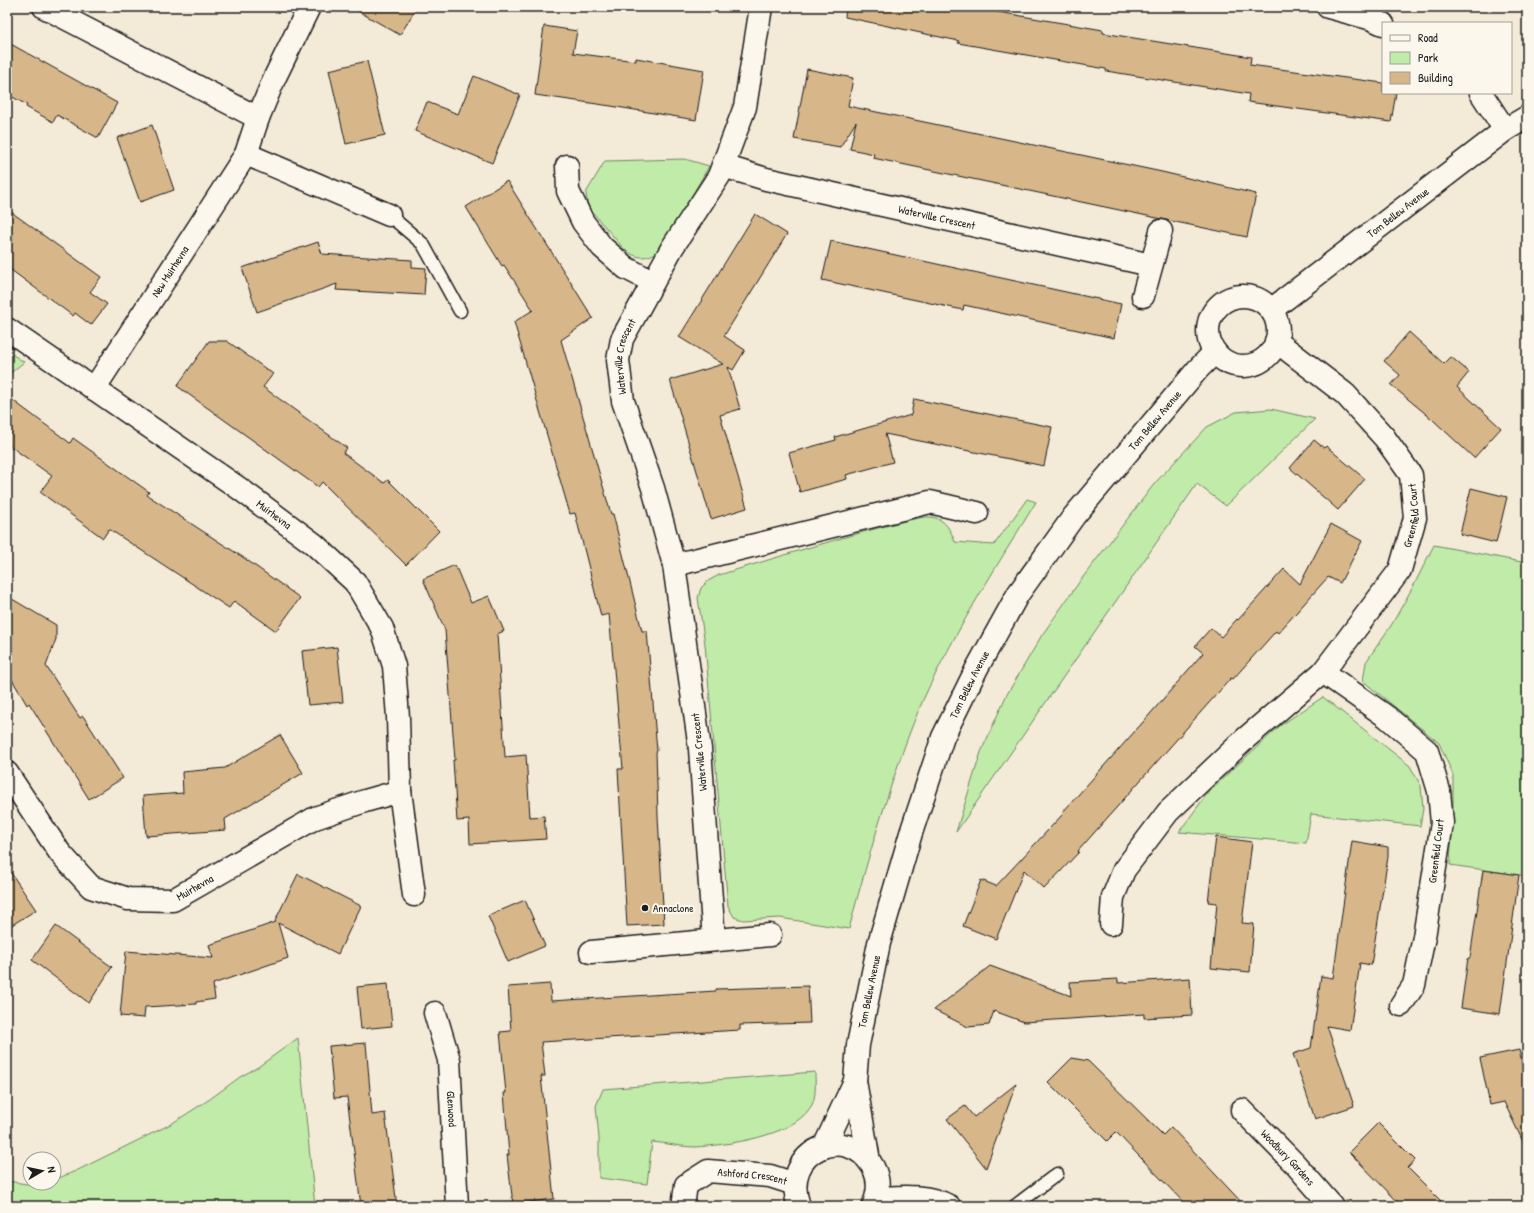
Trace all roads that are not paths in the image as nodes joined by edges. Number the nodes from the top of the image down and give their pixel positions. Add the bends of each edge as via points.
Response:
1 (44, 7) edge
2 (309, 7) edge
3 (761, 7) edge
4 (1328, 7) edge
5 (1382, 24) edge
6 (1482, 94) edge
7 (1527, 117) edge
8 (258, 118) junction
9 (1505, 130) junction
10 (246, 154) junction
11 (567, 166) dead end
12 (723, 166) junction
13 (389, 215) joint
14 (1161, 231) dead end
15 (1151, 265) junction
16 (654, 282) junction
17 (1143, 296) dead end
18 (1271, 310) junction
19 (460, 311) dead end
20 (7, 329) edge
21 (1276, 341) junction
22 (1215, 352) junction
23 (94, 389) junction
24 (977, 513) dead end
25 (674, 566) junction
26 (1323, 672) junction
27 (7, 773) edge
28 (400, 791) junction
29 (414, 895) dead end
30 (1111, 924) dead end
31 (770, 935) dead end
32 (714, 940) junction
33 (591, 952) dead end
34 (1401, 1005) dead end
35 (435, 1013) dead end
36 (855, 1081) junction
37 (1242, 1110) dead end
38 (824, 1147) junction
39 (869, 1161) junction
40 (1057, 1174) dead end
41 (795, 1184) junction
42 (875, 1202) edge
43 (457, 1206) edge
44 (684, 1206) edge
45 (800, 1206) edge
46 (949, 1206) edge
47 (1015, 1206) edge
48 (1332, 1206) edge

1 - 8 street
2 - 8 street, New Muirhevna
3 - 12 street, Waterville Crescent via 745,107
4 - 5 street
6 - 9 street
7 - 9 street, Tom Bellew Avenue
8 - 10 street, New Muirhevna
9 - 18 street, Tom Bellew Avenue
10 - 13 street
10 - 23 street, New Muirhevna
11 - 16 street via 568,191 582,222 602,246 626,268
12 - 15 street, Waterville Crescent via 766,179
12 - 16 street, Waterville Crescent
13 - 19 lane via 423,244
14 - 15 street
15 - 17 street
16 - 25 street, Waterville Crescent via 622,339 618,360 623,401 653,488
18 - 21 street via 1278,330
18 - 22 street via 1262,301 1239,296 1219,306 1213,314 1209,328 1210,343
20 - 23 street, Muirhevna
21 - 22 street via 1264,359 1244,366 1223,360
21 - 26 street, Greenfield Court via 1345,394 1384,437 1411,475 1415,518 1400,570
22 - 36 street, Tom Bellew Avenue via 1074,516 1018,594 977,668 943,737 909,840 879,943 858,1045
23 - 28 street, Muirhevna via 240,489 314,544 355,582 382,628 394,666
24 - 25 street via 930,502
25 - 32 street, Waterville Crescent via 700,749
26 - 30 street, Greenfield Court via 1246,738 1168,812 1124,870 1114,897
26 - 34 street, Greenfield Court via 1387,717 1427,751 1439,791 1442,823 1424,937 1414,985
27 - 28 street, Muirhevna via 60,853 91,887 128,899 173,900 315,818
28 - 29 street, Muirhevna
31 - 32 street
32 - 33 street
35 - 43 street, Glenwood via 449,1060
36 - 38 street, Tom Bellew Avenue
36 - 39 street, Tom Bellew Avenue
37 - 48 street, Woodbury Gardens
38 - 39 street via 848,1147 860,1152
38 - 41 street via 813,1152 804,1161 797,1172
39 - 42 street, Tom Bellew Avenue via 878,1185
40 - 47 lane
41 - 44 street, Ashford Crescent via 770,1176 708,1171 686,1185
41 - 45 street
42 - 46 street via 912,1196 942,1202

